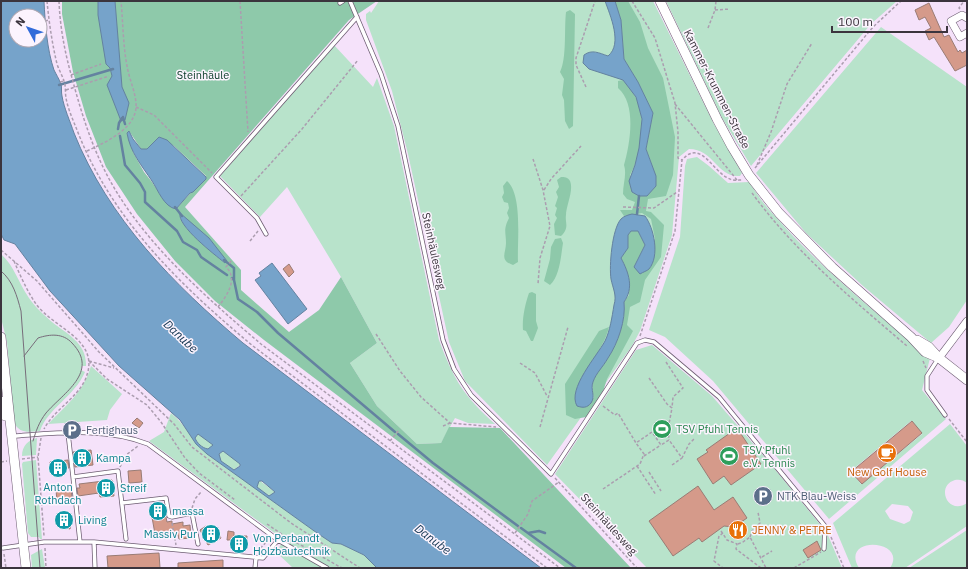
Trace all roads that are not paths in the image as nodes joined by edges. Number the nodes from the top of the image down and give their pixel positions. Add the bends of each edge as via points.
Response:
1 (350, 1) edge
2 (660, 1) edge
3 (356, 17) junction
4 (967, 18) edge
5 (967, 33) edge
6 (266, 234) dead end
7 (967, 321) edge
8 (1, 337) edge
9 (2, 355) edge
10 (939, 358) junction
11 (967, 380) edge
12 (1, 401) edge
13 (945, 415) road end
14 (68, 433) junction
15 (10, 435) junction
16 (73, 476) junction
17 (122, 503) junction
18 (126, 539) dead end
19 (278, 540) junction
20 (80, 542) junction
21 (94, 542) junction
22 (198, 544) dead end
23 (24, 545) junction
24 (3, 548) dead end
25 (824, 549) road end
26 (256, 558) junction
27 (26, 568) edge
28 (95, 568) edge
29 (255, 568) edge
30 (327, 568) edge

1 - 3 lane, Steinhäulesweg
2 - 10 street, Kammer-Krummen-Straße via 717,119 749,175 779,213 832,268 911,337 924,352
3 - 6 lane via 216,177 257,218
3 - 25 lane, Steinhäulesweg via 381,74 398,126 443,340 454,369 471,395 551,474 637,343 646,340 654,342 719,397 825,526
4 - 5 street via 962,15 951,21 960,37
7 - 10 street
8 - 9 street
9 - 15 street
10 - 11 street, Kammer-Krummen-Straße
10 - 13 lane via 927,376 927,390
12 - 15 street
14 - 15 lane
14 - 16 lane
14 - 19 lane via 90,432 145,442
15 - 23 street
16 - 17 lane via 118,471
16 - 20 lane
17 - 18 lane
17 - 22 lane via 166,498 169,516 192,513
19 - 26 lane via 263,558
19 - 30 lane
20 - 21 lane
20 - 23 lane
21 - 26 lane
21 - 28 lane
23 - 24 lane
23 - 27 street
26 - 29 lane

